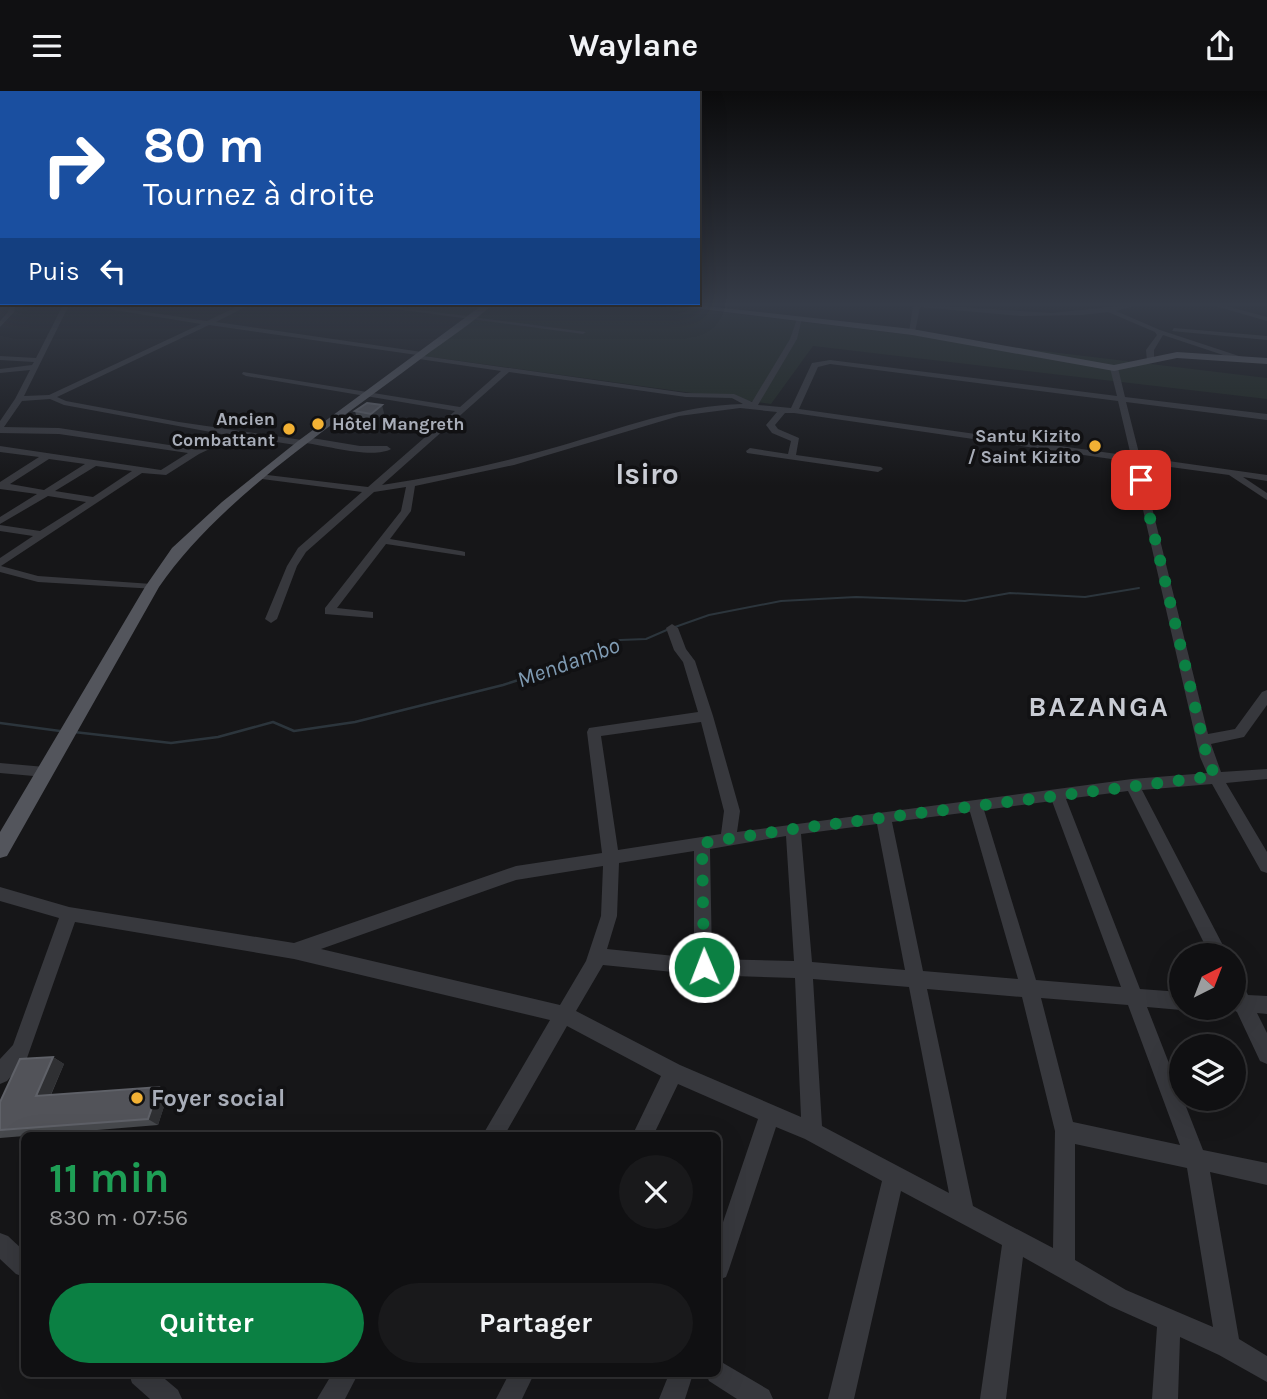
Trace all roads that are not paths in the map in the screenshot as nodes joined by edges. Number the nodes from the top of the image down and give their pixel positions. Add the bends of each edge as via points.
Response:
1 (31, 364) edge
2 (35, 364) edge
3 (122, 364) edge
4 (409, 364) edge
5 (469, 364) edge
6 (777, 364) edge
7 (820, 364) edge
8 (846, 364) edge
9 (1092, 364) edge
10 (1130, 364) edge
11 (1114, 368) junction
12 (0, 371) edge
13 (506, 371) junction
14 (246, 374) dead end
15 (369, 394) junction
16 (51, 397) junction
17 (19, 398) junction
18 (1121, 400) junction
19 (754, 406) junction
20 (784, 409) junction
21 (461, 410) junction
22 (794, 411) junction
23 (1267, 417) edge
24 (0, 429) edge
25 (238, 432) junction
26 (304, 441) junction
27 (0, 449) edge
28 (387, 449) dead end
29 (750, 451) dead end
30 (196, 452) junction
31 (47, 456) junction
32 (791, 457) junction
33 (1137, 461) junction
34 (94, 463) junction
35 (878, 469) dead end
36 (140, 470) junction
37 (1231, 473) junction
38 (262, 476) junction
39 (1267, 478) edge
40 (411, 484) junction
41 (368, 490) junction
42 (45, 493) junction
43 (1267, 497) edge
44 (95, 501) junction
45 (410, 501) junction
46 (0, 521) edge
47 (0, 528) edge
48 (43, 535) junction
49 (385, 541) junction
50 (461, 554) dead end
51 (0, 563) edge
52 (0, 569) edge
53 (152, 587) junction
54 (369, 615) dead end
55 (271, 619) dead end
56 (672, 628) dead end
57 (1267, 695) edge
58 (706, 716) junction
59 (1203, 740) junction
60 (0, 768) edge
61 (45, 772) junction
62 (1267, 774) edge
63 (1215, 776) junction
64 (1132, 785) junction
65 (1057, 795) junction
66 (975, 806) junction
67 (883, 817) junction
68 (793, 829) junction
69 (728, 839) junction
70 (702, 843) junction
71 (0, 850) edge
72 (611, 857) junction
73 (1267, 866) edge
74 (0, 894) edge
75 (69, 914) junction
76 (1213, 943) edge
77 (294, 951) junction
78 (597, 956) junction
79 (704, 967) junction
80 (804, 970) junction
81 (916, 981) junction
82 (1030, 990) junction
83 (1136, 999) junction
84 (1169, 1000) edge
85 (1246, 1004) edge
86 (1267, 1005) edge
87 (565, 1015) junction
88 (1246, 1017) edge
89 (1267, 1054) edge
90 (673, 1072) junction
91 (0, 1074) edge
92 (770, 1115) junction
93 (494, 1132) edge
94 (644, 1132) edge
95 (812, 1132) junction
96 (1065, 1132) junction
97 (1197, 1161) junction
98 (1267, 1174) edge
99 (894, 1176) junction
100 (964, 1214) junction
101 (1014, 1240) junction
102 (0, 1244) edge
103 (721, 1260) edge
104 (21, 1263) edge
105 (1064, 1266) junction
106 (1169, 1320) junction
107 (1228, 1346) junction
108 (1267, 1370) edge
109 (721, 1374) edge
110 (144, 1377) edge
111 (344, 1377) edge
112 (520, 1377) edge
113 (680, 1377) edge
114 (169, 1399) edge
115 (330, 1399) edge
116 (509, 1399) edge
117 (671, 1399) edge
118 (760, 1399) edge
119 (841, 1399) edge
120 (993, 1399) edge
121 (1165, 1399) edge

1 - 12 street
2 - 17 street
3 - 16 street
4 - 15 main road
5 - 13 street
6 - 19 street
7 - 22 street via 815,365
8 - 18 street
9 - 11 main road
10 - 11 main road
11 - 18 street
13 - 19 street via 687,395 729,395
13 - 21 street
14 - 15 street
15 - 21 street
15 - 26 main road
16 - 17 street
16 - 25 street via 64,403
17 - 24 street
18 - 23 street
18 - 33 street
19 - 20 street
19 - 40 street via 655,419 512,463
20 - 22 street
20 - 32 street via 770,425 796,440
21 - 41 street
22 - 33 street
24 - 30 street via 59,431
25 - 26 street
25 - 30 street
26 - 28 street
26 - 38 main road
27 - 31 street
29 - 32 street
30 - 36 street via 163,473
31 - 34 street
31 - 42 street via 1,486
32 - 35 street
33 - 37 street
33 - 59 street
34 - 36 street
34 - 42 street
36 - 44 street
37 - 39 street
37 - 43 street
38 - 41 street
38 - 53 main road via 177,551
40 - 41 street
40 - 45 street
41 - 45 street
41 - 55 street via 302,550
42 - 44 street
42 - 46 street
44 - 48 street
45 - 49 street
47 - 48 street
48 - 51 street
49 - 50 street
49 - 54 street via 329,611
52 - 53 street via 38,579
53 - 61 main road
56 - 58 street via 689,661
57 - 59 street via 1239,733
58 - 69 street via 732,811
58 - 72 street via 594,732
59 - 63 street
60 - 61 street
61 - 71 main road
62 - 63 street
63 - 64 street
63 - 73 street
64 - 65 street
64 - 76 street
65 - 66 street
65 - 83 street
66 - 67 street
66 - 82 street
67 - 68 street
67 - 81 street
68 - 69 street
68 - 80 street
69 - 70 street
70 - 72 street
70 - 79 street
72 - 77 street via 516,873
72 - 78 street via 609,916
74 - 75 street
75 - 77 street
75 - 91 street via 20,1051
77 - 87 street
78 - 79 street
78 - 87 street
79 - 80 street
80 - 81 street
80 - 95 street
81 - 82 street
81 - 100 street
82 - 83 street
82 - 96 street
83 - 84 street
83 - 97 street
85 - 86 street
87 - 90 street
87 - 93 street
88 - 89 street
90 - 92 street
90 - 94 street
92 - 95 street
92 - 103 street
95 - 99 street
96 - 97 street
96 - 105 street
97 - 98 street
97 - 107 street
99 - 100 street
99 - 119 street
100 - 101 street
101 - 105 street
101 - 120 street
102 - 104 street
105 - 106 street via 1118,1298
106 - 107 street
106 - 121 street
107 - 108 street
109 - 118 street
110 - 114 street
111 - 115 street
112 - 116 street
113 - 117 street

